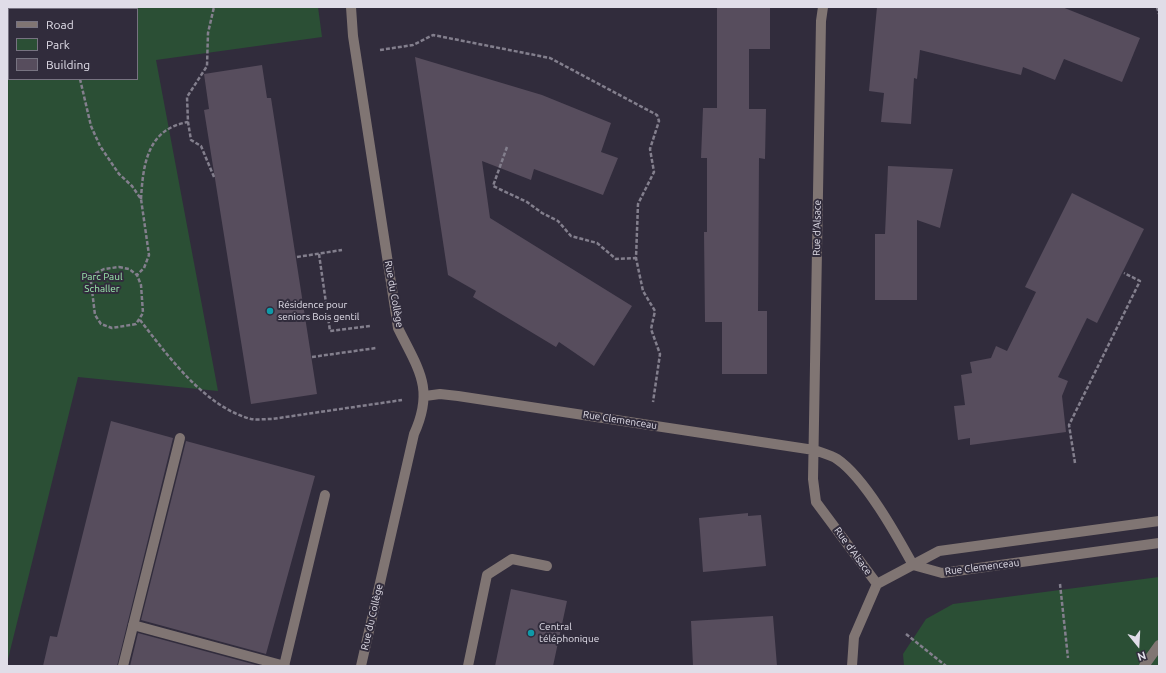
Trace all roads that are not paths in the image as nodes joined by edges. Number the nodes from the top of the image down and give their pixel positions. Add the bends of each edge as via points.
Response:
1 (351, 7) edge
2 (823, 7) edge
3 (425, 396) junction
4 (180, 438) dead end
5 (814, 450) junction
6 (325, 495) dead end
7 (1159, 521) edge
8 (1159, 543) edge
9 (913, 565) junction
10 (547, 566) dead end
11 (877, 584) junction
12 (133, 625) junction
13 (1159, 645) edge
14 (123, 666) edge
15 (284, 666) edge
16 (361, 666) edge
17 (468, 666) edge
18 (852, 666) edge
19 (1144, 666) edge

1 - 3 street, Rue du Collège via 353,36 398,328 418,368
2 - 5 street, Rue d'Alsace via 820,29
3 - 5 street, Rue Clemenceau via 458,396
3 - 16 street, Rue du Collège
4 - 12 street
5 - 9 street via 837,459 854,474 896,535
5 - 11 street, Rue d'Alsace via 813,479 816,502
6 - 15 street
7 - 9 street, Rue Clemenceau via 939,551
8 - 9 street, Rue Clemenceau via 942,572
9 - 11 street, Rue d'Alsace
10 - 17 street via 512,559 487,575
11 - 18 street, Rue d'Alsace via 854,637
12 - 14 street
12 - 15 street
13 - 19 street

